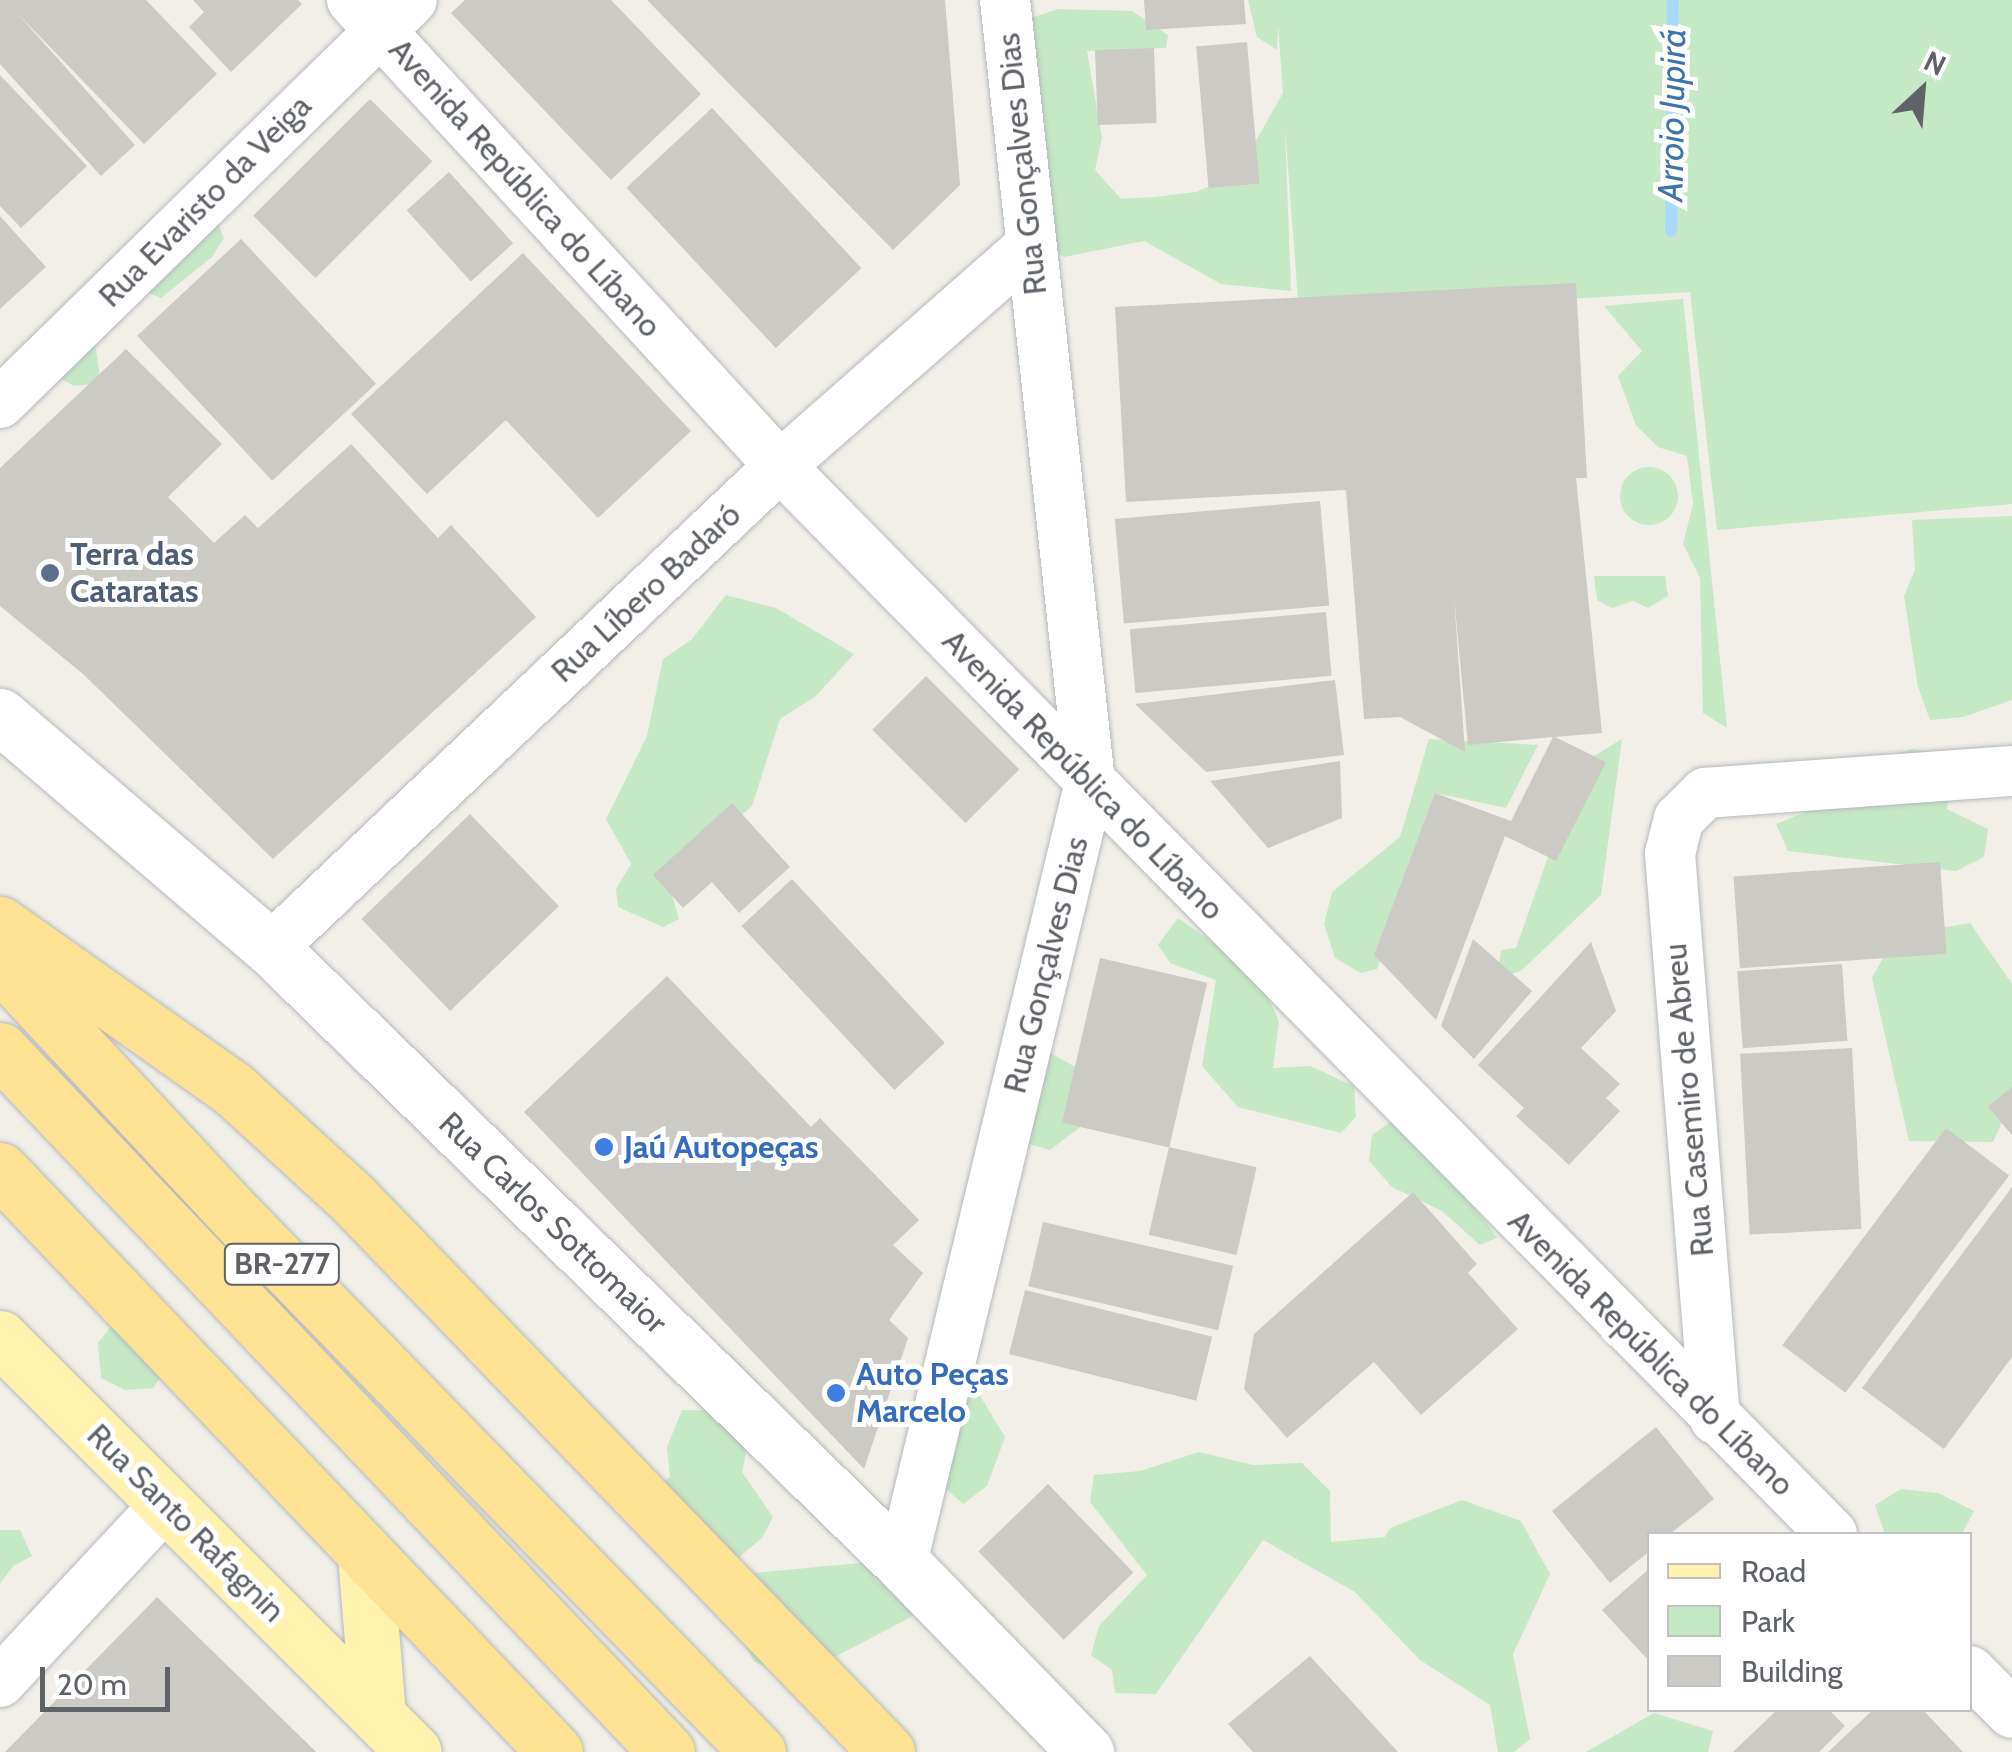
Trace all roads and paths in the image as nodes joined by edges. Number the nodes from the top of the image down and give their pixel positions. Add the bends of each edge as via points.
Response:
1 (1006, 0) edge
2 (381, 10) edge
3 (1029, 247) junction
4 (0, 403) edge
5 (780, 466) junction
6 (0, 716) edge
7 (2012, 770) edge
8 (1090, 782) junction
9 (0, 924) edge
10 (272, 948) junction
11 (0, 963) edge
12 (0, 1050) edge
13 (0, 1170) edge
14 (0, 1338) edge
15 (1714, 1419) junction
16 (166, 1503) junction
17 (1830, 1532) edge
18 (365, 1554) junction
19 (902, 1563) junction
20 (1972, 1673) edge
21 (0, 1682) edge
22 (2012, 1713) edge
23 (396, 1733) edge
24 (555, 1752) edge
25 (667, 1752) edge
26 (758, 1752) edge
27 (887, 1752) edge
28 (1086, 1752) edge

1 - 3 street, Rua Gonçalves Dias
2 - 4 street, Rua Evaristo da Veiga
2 - 5 street, Avenida República do Líbano
3 - 5 street, Rua Líbero Badaró
3 - 8 street, Rua Gonçalves Dias
5 - 8 street, Avenida República do Líbano
5 - 10 street, Rua Líbero Badaró
6 - 10 street, Rua Carlos Sottomaior
7 - 15 street, Rua Casemiro de Abreu via 1705,792 1679,818 1670,854
8 - 15 street, Avenida República do Líbano
8 - 19 street, Rua Gonçalves Dias
9 - 27 highway via 232,1088 339,1187
10 - 19 street, Rua Carlos Sottomaior
11 - 26 highway, BR-277 via 237,1217
12 - 25 highway, BR-277
13 - 18 highway
14 - 16 main road, Rua Santo Rafagnin
15 - 17 street, Avenida República do Líbano
16 - 21 street
16 - 23 main road, Rua Santo Rafagnin
18 - 23 main road
18 - 24 highway
19 - 28 street, Rua Carlos Sottomaior
20 - 22 street

